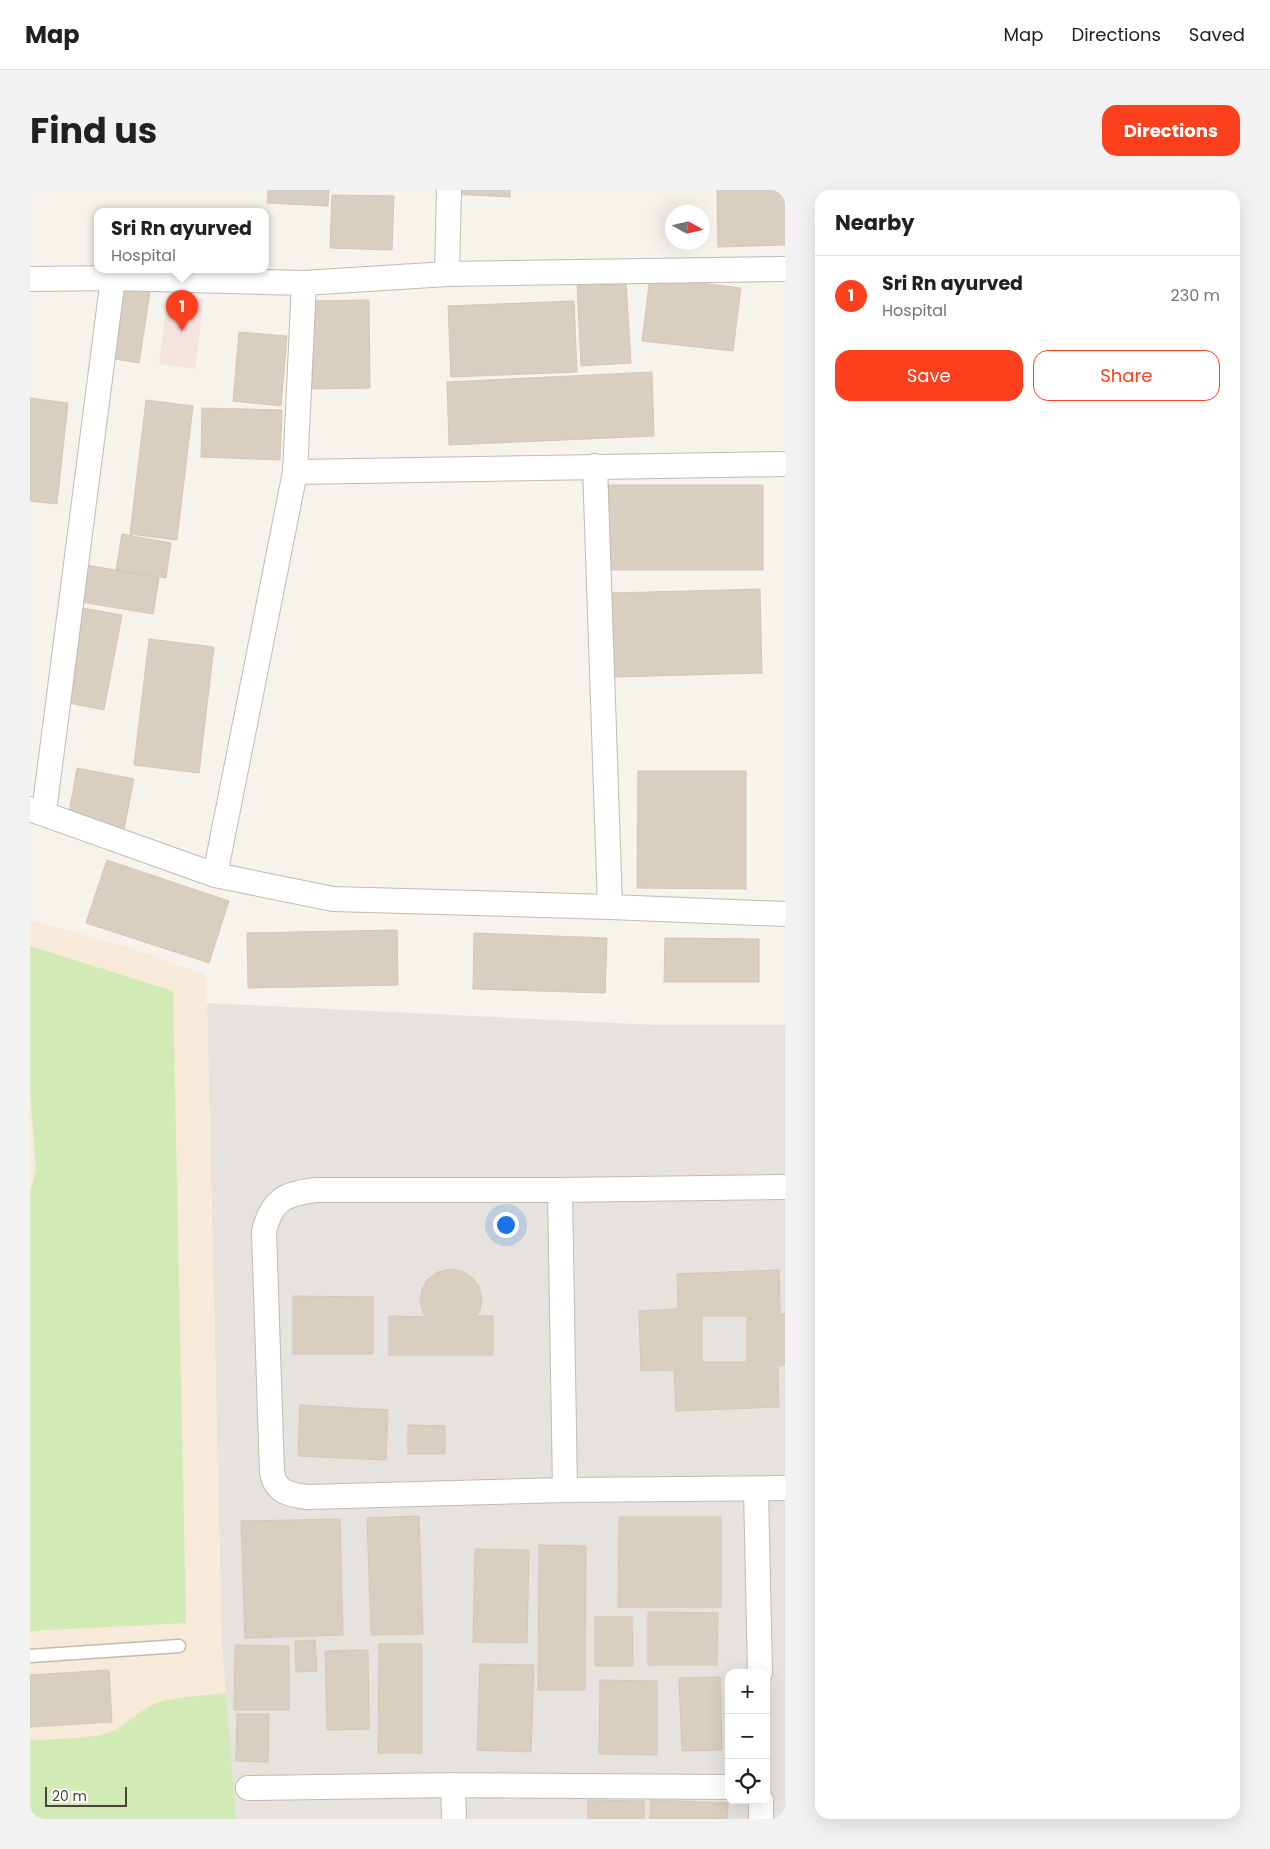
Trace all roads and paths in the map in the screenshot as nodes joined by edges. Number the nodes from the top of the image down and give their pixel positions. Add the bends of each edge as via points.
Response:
1 (449, 190) edge
2 (785, 269) edge
3 (447, 274) junction
4 (113, 278) junction
5 (30, 279) edge
6 (304, 283) junction
7 (785, 464) edge
8 (594, 466) junction
9 (295, 472) junction
10 (37, 810) edge
11 (215, 875) junction
12 (610, 907) junction
13 (785, 914) edge
14 (785, 1187) edge
15 (560, 1190) junction
16 (785, 1488) edge
17 (756, 1489) junction
18 (565, 1490) junction
19 (179, 1646) dead end
20 (30, 1656) edge
21 (760, 1669) edge
22 (453, 1785) junction
23 (725, 1787) edge
24 (248, 1788) dead end
25 (761, 1804) edge
26 (454, 1819) edge
27 (761, 1819) edge

1 - 3 street
2 - 3 street
3 - 6 street
4 - 5 street
4 - 6 street
4 - 10 street
6 - 9 street
7 - 8 street
8 - 9 street
8 - 12 street
9 - 11 street
10 - 11 street
11 - 12 street via 333,899
12 - 13 street
14 - 15 street
15 - 18 street
15 - 18 street via 315,1190 295,1193 281,1200 268,1215 264,1231 272,1472 280,1489 308,1496
16 - 17 street
17 - 18 street
17 - 21 street
19 - 20 lane
22 - 23 street
22 - 24 street
22 - 26 street
25 - 27 street

